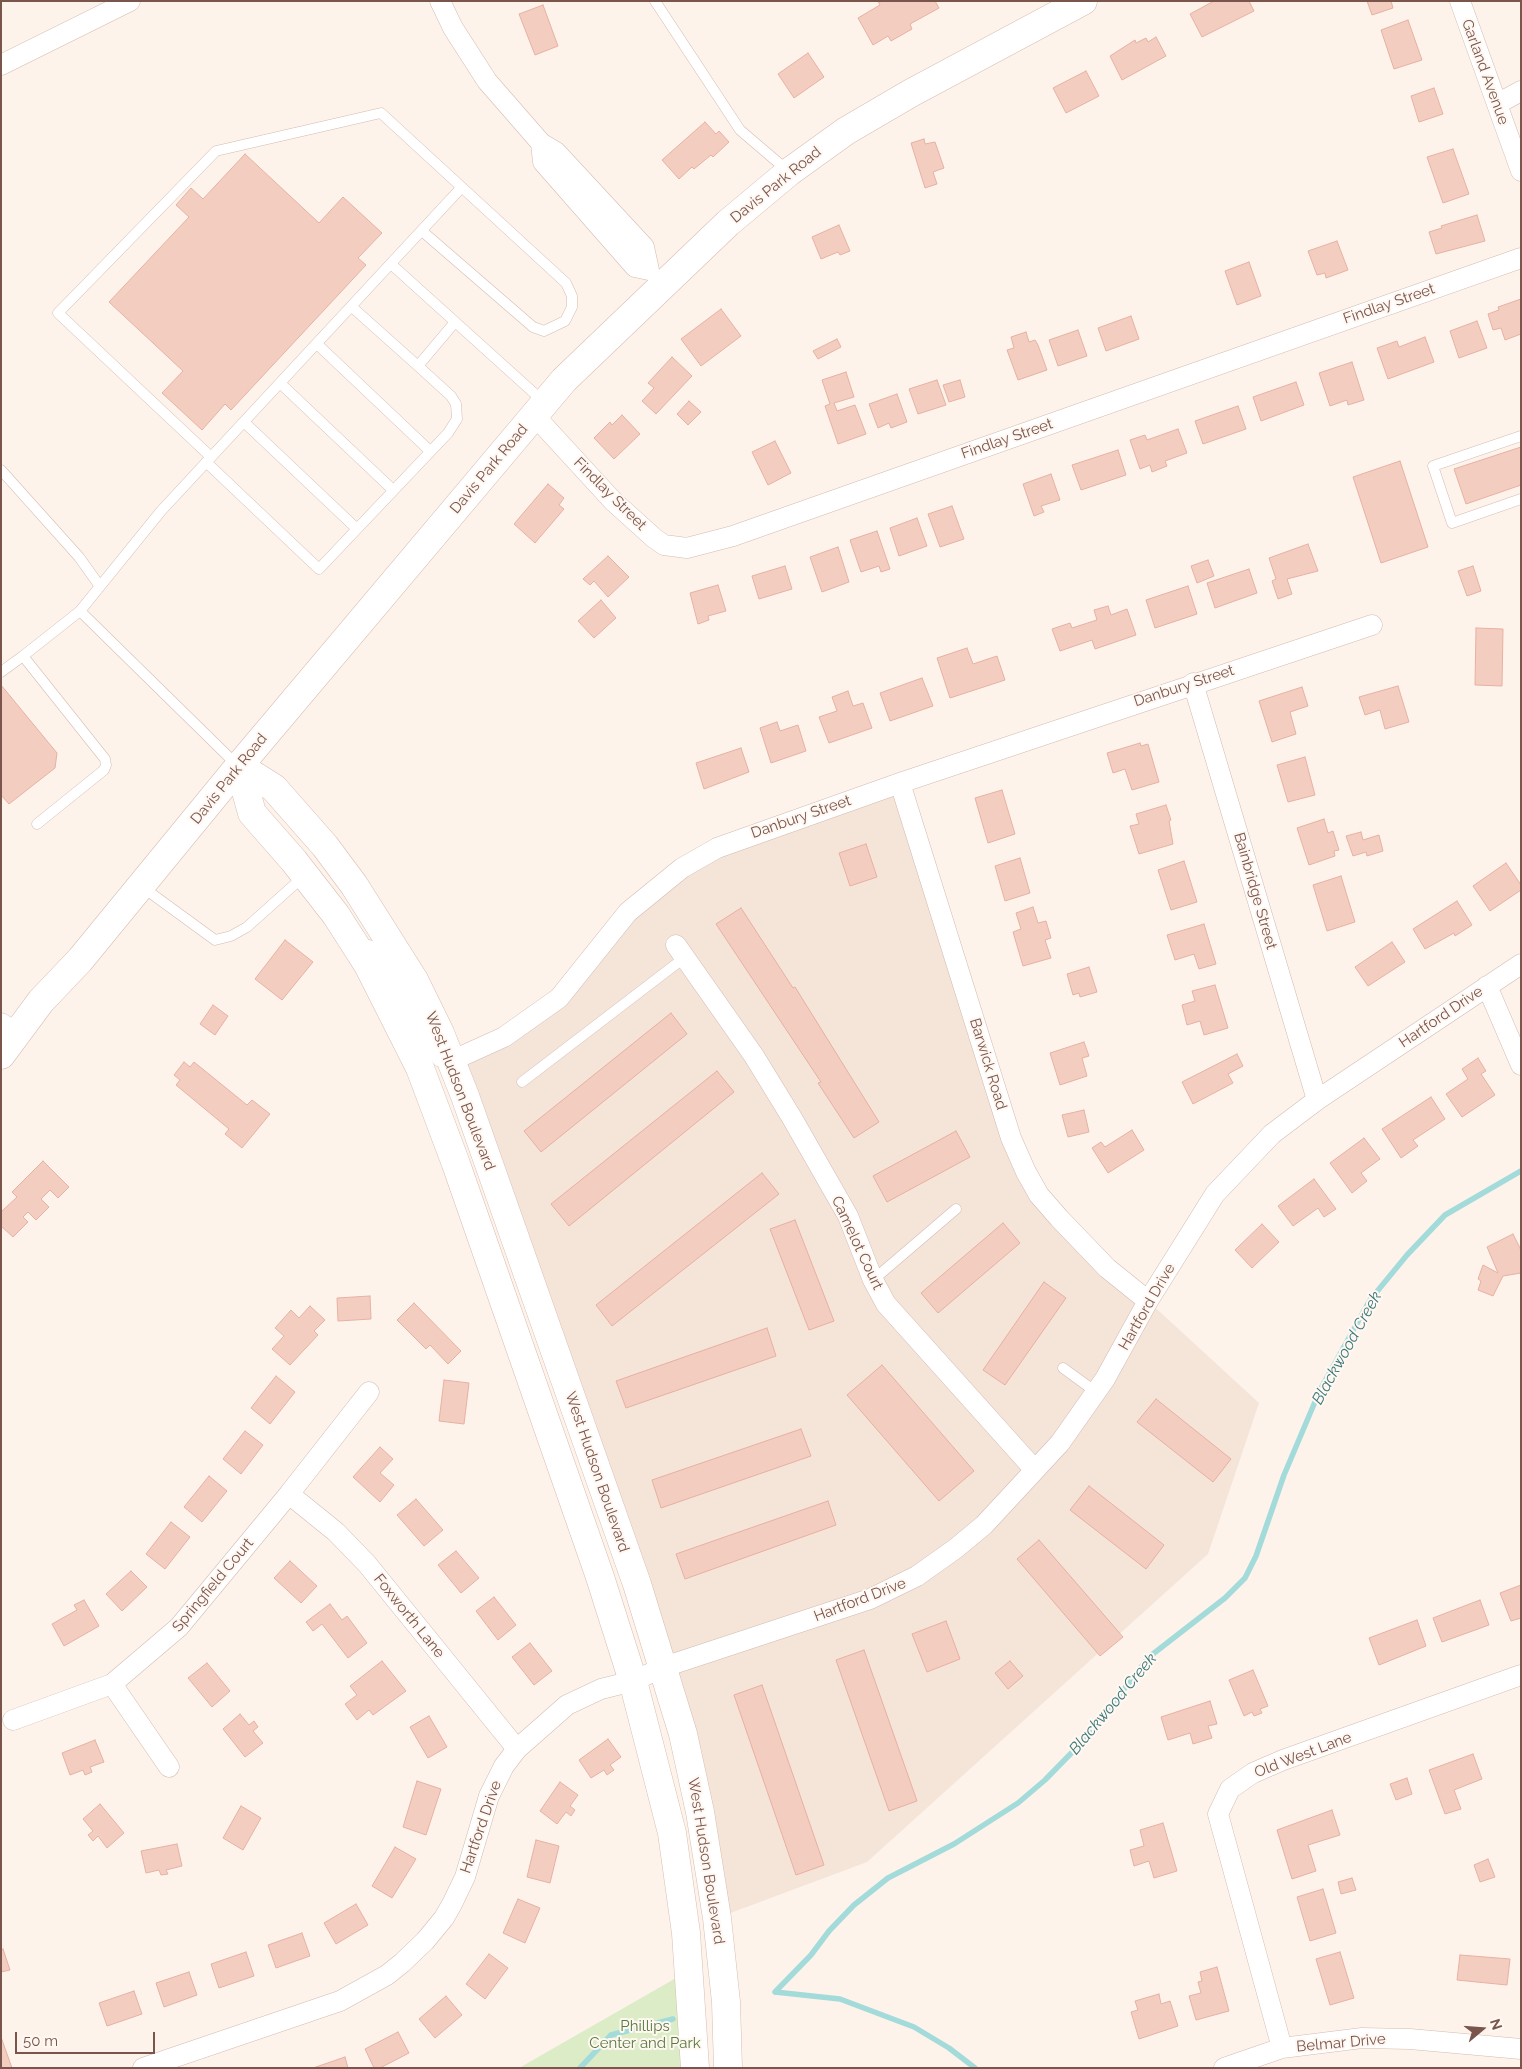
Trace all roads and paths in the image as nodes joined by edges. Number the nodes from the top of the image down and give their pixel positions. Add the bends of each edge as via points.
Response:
1 (130, 1) edge
2 (440, 1) edge
3 (655, 1) edge
4 (1083, 1) edge
5 (1460, 1) edge
6 (1, 66) edge
7 (1521, 91) edge
8 (1497, 104) junction
9 (1521, 171) edge
10 (789, 172) junction
11 (460, 188) junction
12 (422, 232) junction
13 (1521, 258) edge
14 (391, 264) junction
15 (657, 277) junction
16 (352, 307) junction
17 (455, 322) junction
18 (317, 344) junction
19 (418, 366) junction
20 (280, 383) junction
21 (539, 409) junction
22 (244, 422) junction
23 (1521, 436) edge
24 (430, 451) junction
25 (209, 460) junction
26 (1, 470) edge
27 (394, 490) junction
28 (1521, 499) edge
29 (357, 529) junction
30 (100, 585) junction
31 (80, 611) junction
32 (1372, 625) dead end
33 (23, 656) junction
34 (1, 672) edge
35 (1193, 683) junction
36 (238, 766) junction
37 (900, 783) junction
38 (37, 824) dead end
39 (305, 875) junction
40 (141, 886) junction
41 (352, 941) junction
42 (680, 951) joint
43 (1521, 964) edge
44 (1487, 986) junction
45 (10, 1028) edge
46 (1, 1055) edge
47 (451, 1061) junction
48 (1521, 1065) edge
49 (522, 1082) dead end
50 (1317, 1100) junction
51 (956, 1209) dead end
52 (873, 1280) junction
53 (1148, 1301) junction
54 (1063, 1368) dead end
55 (369, 1392) dead end
56 (1096, 1392) junction
57 (1034, 1469) junction
58 (289, 1494) junction
59 (664, 1667) junction
60 (1521, 1675) edge
61 (633, 1681) junction
62 (112, 1684) junction
63 (13, 1720) dead end
64 (517, 1749) junction
65 (169, 1766) dead end
66 (1282, 2048) junction
67 (1521, 2049) edge
68 (143, 2068) edge
69 (695, 2068) edge
70 (728, 2068) edge
71 (1224, 2068) edge

1 - 6 street
2 - 15 street via 487,81 541,142 543,162 635,267
3 - 10 lane via 740,130
4 - 10 main road, Davis Park Road via 911,93 846,131
5 - 8 street, Garland Avenue
7 - 8 street
8 - 9 street, Garland Avenue
10 - 15 main road, Davis Park Road
11 - 12 lane
11 - 12 lane via 566,284 572,296 572,307 565,321 544,331 532,327
11 - 25 lane via 381,112 216,151 58,313
12 - 14 lane
13 - 21 street, Findlay Street via 733,536 687,548 664,544 654,538 613,501
14 - 16 lane
14 - 17 lane
15 - 21 main road, Davis Park Road
16 - 18 lane
16 - 19 lane
17 - 19 lane
17 - 21 lane
18 - 20 lane
18 - 24 lane
19 - 24 lane via 456,404 457,419
20 - 22 lane
20 - 27 lane
21 - 36 main road, Davis Park Road
22 - 25 lane
22 - 29 lane
23 - 28 lane via 1433,466 1452,523
24 - 27 lane
25 - 29 lane via 319,569
25 - 30 lane via 161,511
26 - 30 lane
27 - 29 lane
30 - 31 lane
31 - 33 lane
31 - 36 lane
32 - 35 street, Danbury Street
33 - 34 lane
33 - 38 lane via 105,759 106,765 104,770
35 - 37 street, Danbury Street
35 - 50 street, Bainbridge Street
36 - 39 main road, West Hudson Boulevard via 252,813
36 - 40 main road, Davis Park Road
36 - 47 main road, West Hudson Boulevard via 274,788 354,885 414,980
37 - 47 street, Danbury Street via 717,848 682,868 628,912 559,998 504,1037
37 - 53 street, Barwick Road via 1011,1138 1026,1172 1039,1195 1107,1268
39 - 40 lane via 247,927 215,940
39 - 41 main road, West Hudson Boulevard
40 - 45 main road, Davis Park Road via 80,960 42,1001
41 - 47 lane via 373,946 381,955 432,1054 438,1061
41 - 61 main road, West Hudson Boulevard via 368,965 420,1068 589,1545
42 - 49 lane
42 - 52 street, Camelot Court via 754,1056 792,1118 848,1216
43 - 44 street, Hartford Drive
44 - 48 street
44 - 50 street, Hartford Drive
45 - 46 main road, Davis Park Road
47 - 59 main road, West Hudson Boulevard
50 - 53 street, Hartford Drive via 1272,1134 1215,1194
51 - 52 lane
52 - 57 street, Camelot Court via 886,1304
53 - 56 street, Hartford Drive
54 - 56 lane
55 - 58 street, Springfield Court
56 - 57 street, Hartford Drive via 1060,1443
57 - 59 street, Hartford Drive via 984,1525 909,1581 870,1599
58 - 62 street, Springfield Court via 185,1621
58 - 64 street, Foxworth Lane via 336,1532 368,1564
59 - 61 street, Hartford Drive
59 - 70 main road, West Hudson Boulevard via 700,1812 718,1918
60 - 66 street, Old West Lane via 1283,1760 1253,1773 1230,1790 1218,1814
61 - 64 street, Hartford Drive via 601,1689 567,1705
61 - 69 main road, West Hudson Boulevard via 672,1833 686,1933
62 - 63 street, Springfield Court
62 - 65 street
64 - 68 street, Hartford Drive via 489,1796 464,1877 452,1904 425,1941 402,1963 340,2001
66 - 67 street, Belmar Drive via 1372,2038 1410,2038
66 - 71 street, Belmar Drive

